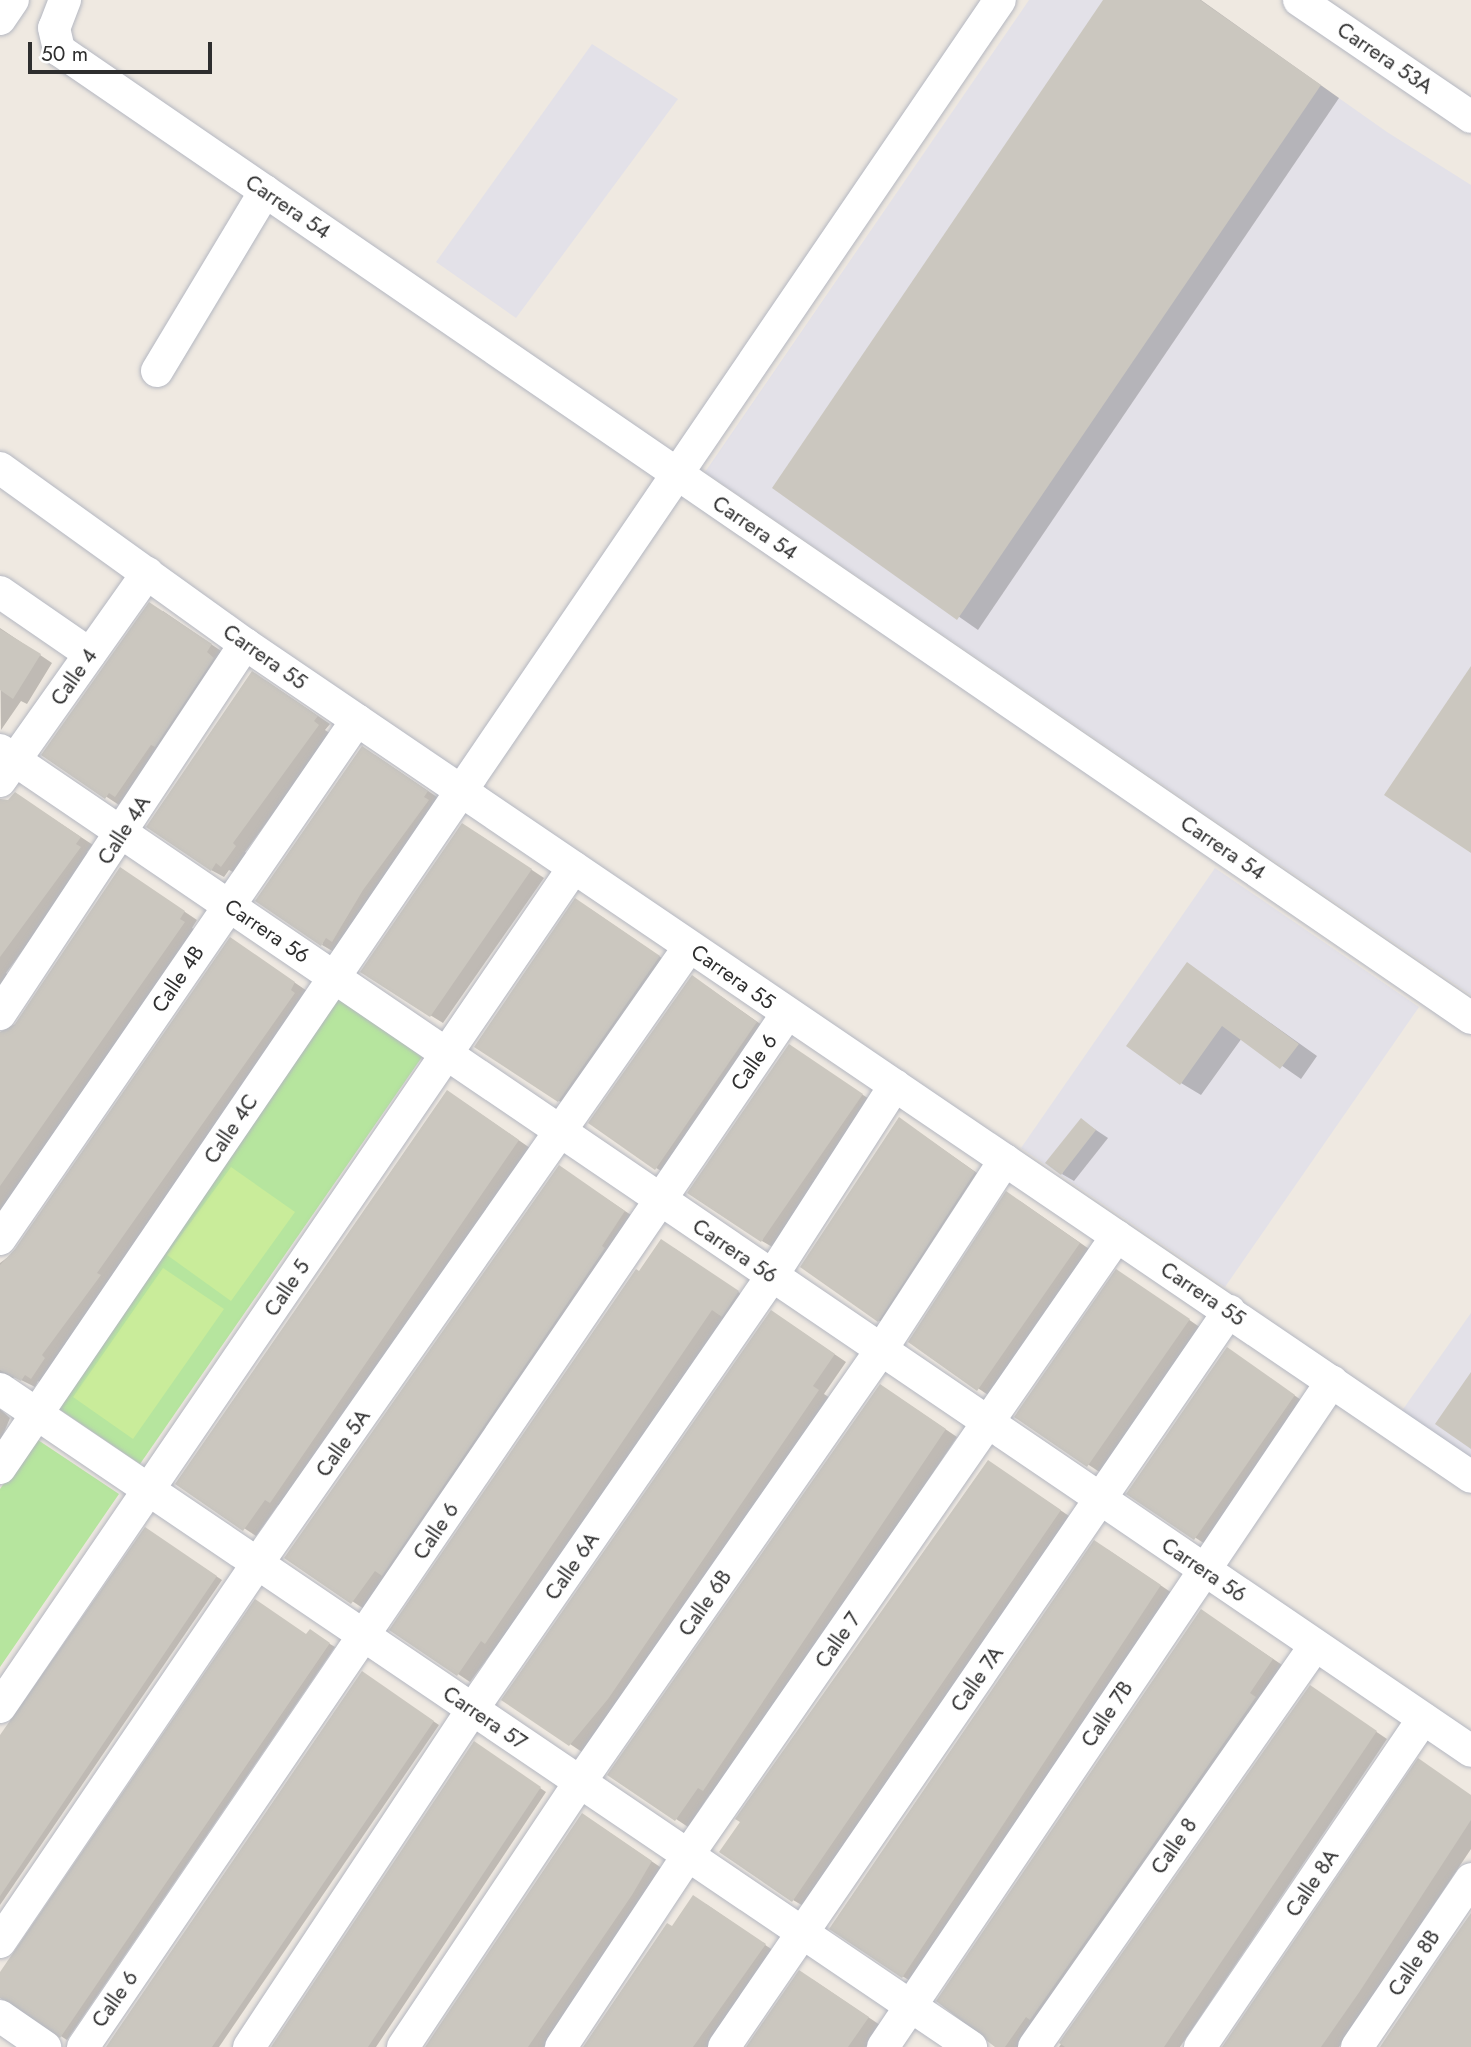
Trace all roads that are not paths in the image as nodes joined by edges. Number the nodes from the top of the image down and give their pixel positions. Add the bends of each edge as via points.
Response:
1 (13, 0) edge
2 (1000, 0) edge
3 (1299, 0) edge
4 (59, 14) edge
5 (0, 19) edge
6 (1471, 117) edge
7 (265, 191) junction
8 (157, 371) dead end
9 (0, 468) edge
10 (677, 474) junction
11 (147, 573) junction
12 (0, 592) edge
13 (245, 644) junction
14 (90, 654) junction
15 (357, 720) junction
16 (5, 764) edge
17 (462, 791) junction
18 (122, 833) junction
19 (574, 867) junction
20 (229, 905) junction
21 (689, 947) junction
22 (334, 977) junction
23 (0, 1014) edge
24 (787, 1014) junction
25 (1471, 1018) edge
26 (447, 1054) junction
27 (895, 1085) junction
28 (562, 1132) junction
29 (1005, 1160) junction
30 (659, 1199) junction
31 (1118, 1236) junction
32 (0, 1240) edge
33 (772, 1276) junction
34 (1229, 1311) junction
35 (881, 1350) junction
36 (1332, 1381) junction
37 (0, 1389) edge
38 (37, 1414) junction
39 (989, 1423) junction
40 (0, 1468) edge
41 (1471, 1477) edge
42 (149, 1490) junction
43 (1102, 1500) junction
44 (257, 1564) junction
45 (1204, 1569) junction
46 (365, 1636) junction
47 (1315, 1645) junction
48 (0, 1707) edge
49 (472, 1710) junction
50 (1423, 1719) junction
51 (1471, 1751) edge
52 (580, 1782) junction
53 (688, 1855) junction
54 (1471, 1879) edge
55 (802, 1932) junction
56 (0, 1941) edge
57 (911, 2006) junction
58 (0, 2016) edge
59 (45, 2047) edge
60 (83, 2047) edge
61 (249, 2047) edge
62 (404, 2047) edge
63 (561, 2047) edge
64 (724, 2047) edge
65 (883, 2047) edge
66 (971, 2047) edge
67 (1034, 2047) edge
68 (1200, 2047) edge
69 (1357, 2047) edge

1 - 5 street
2 - 10 street, Calle 4C
3 - 6 street, Carrera 53A
4 - 7 street, Carrera 54 via 59,50
7 - 8 street
7 - 10 street, Carrera 54
9 - 11 street, Carrera 55
10 - 17 street, Calle 4C
10 - 25 street, Carrera 54
11 - 13 street, Carrera 55
11 - 14 street, Calle 4
12 - 14 street
13 - 15 street, Carrera 55
13 - 18 street, Calle 4A
14 - 16 street, Calle 4
15 - 17 street, Carrera 55
15 - 20 street, Calle 4B
16 - 18 street, Carrera 56
17 - 19 street, Carrera 55
17 - 22 street, Calle 4C
18 - 20 street, Carrera 56
18 - 23 street, Calle 4A
19 - 21 street, Carrera 55
19 - 26 street, Calle 5
20 - 22 street, Carrera 56
20 - 32 street, Calle 4B
21 - 24 street, Carrera 55
21 - 28 street, Calle 5A
22 - 26 street, Carrera 56
22 - 38 street, Calle 4C
24 - 27 street, Carrera 55
24 - 30 street, Calle 6
26 - 28 street, Carrera 56
26 - 42 street, Calle 5
27 - 29 street, Carrera 55
27 - 33 street, Calle 6A
28 - 30 street, Carrera 56
28 - 44 street, Calle 5A
29 - 31 street, Carrera 55
29 - 35 street, Calle 6B
30 - 33 street, Carrera 56
30 - 46 street, Calle 6
31 - 34 street, Carrera 55
31 - 39 street, Calle 7
33 - 35 street, Carrera 56
33 - 49 street, Calle 6A
34 - 36 street, Carrera 55
34 - 43 street, Calle 7A
35 - 39 street, Carrera 56
35 - 52 street, Calle 6B
36 - 41 street, Carrera 55
36 - 45 street, Calle 7B
37 - 38 street, Carrera 57
38 - 40 street, Calle 4C
38 - 42 street, Carrera 57
39 - 43 street, Carrera 56
39 - 53 street, Calle 7
42 - 44 street, Carrera 57
42 - 48 street, Calle 5
43 - 45 street, Carrera 56
43 - 55 street, Calle 7A
44 - 46 street, Carrera 57
44 - 56 street, Calle 5A
45 - 47 street, Carrera 56
45 - 57 street, Calle 7B
46 - 49 street, Carrera 57
46 - 60 street, Calle 6
47 - 50 street, Carrera 56
47 - 67 street, Calle 8
49 - 52 street, Carrera 57
49 - 61 street, Calle 6A
50 - 51 street, Carrera 56
50 - 68 street, Calle 8A
52 - 53 street, Carrera 57
52 - 62 street, Calle 6B
53 - 55 street, Carrera 57
53 - 63 street, Calle 7
54 - 69 street, Calle 8B
55 - 57 street, Carrera 57
55 - 64 street, Calle 7A
57 - 65 street, Calle 7B
57 - 66 street, Carrera 57
58 - 59 street

